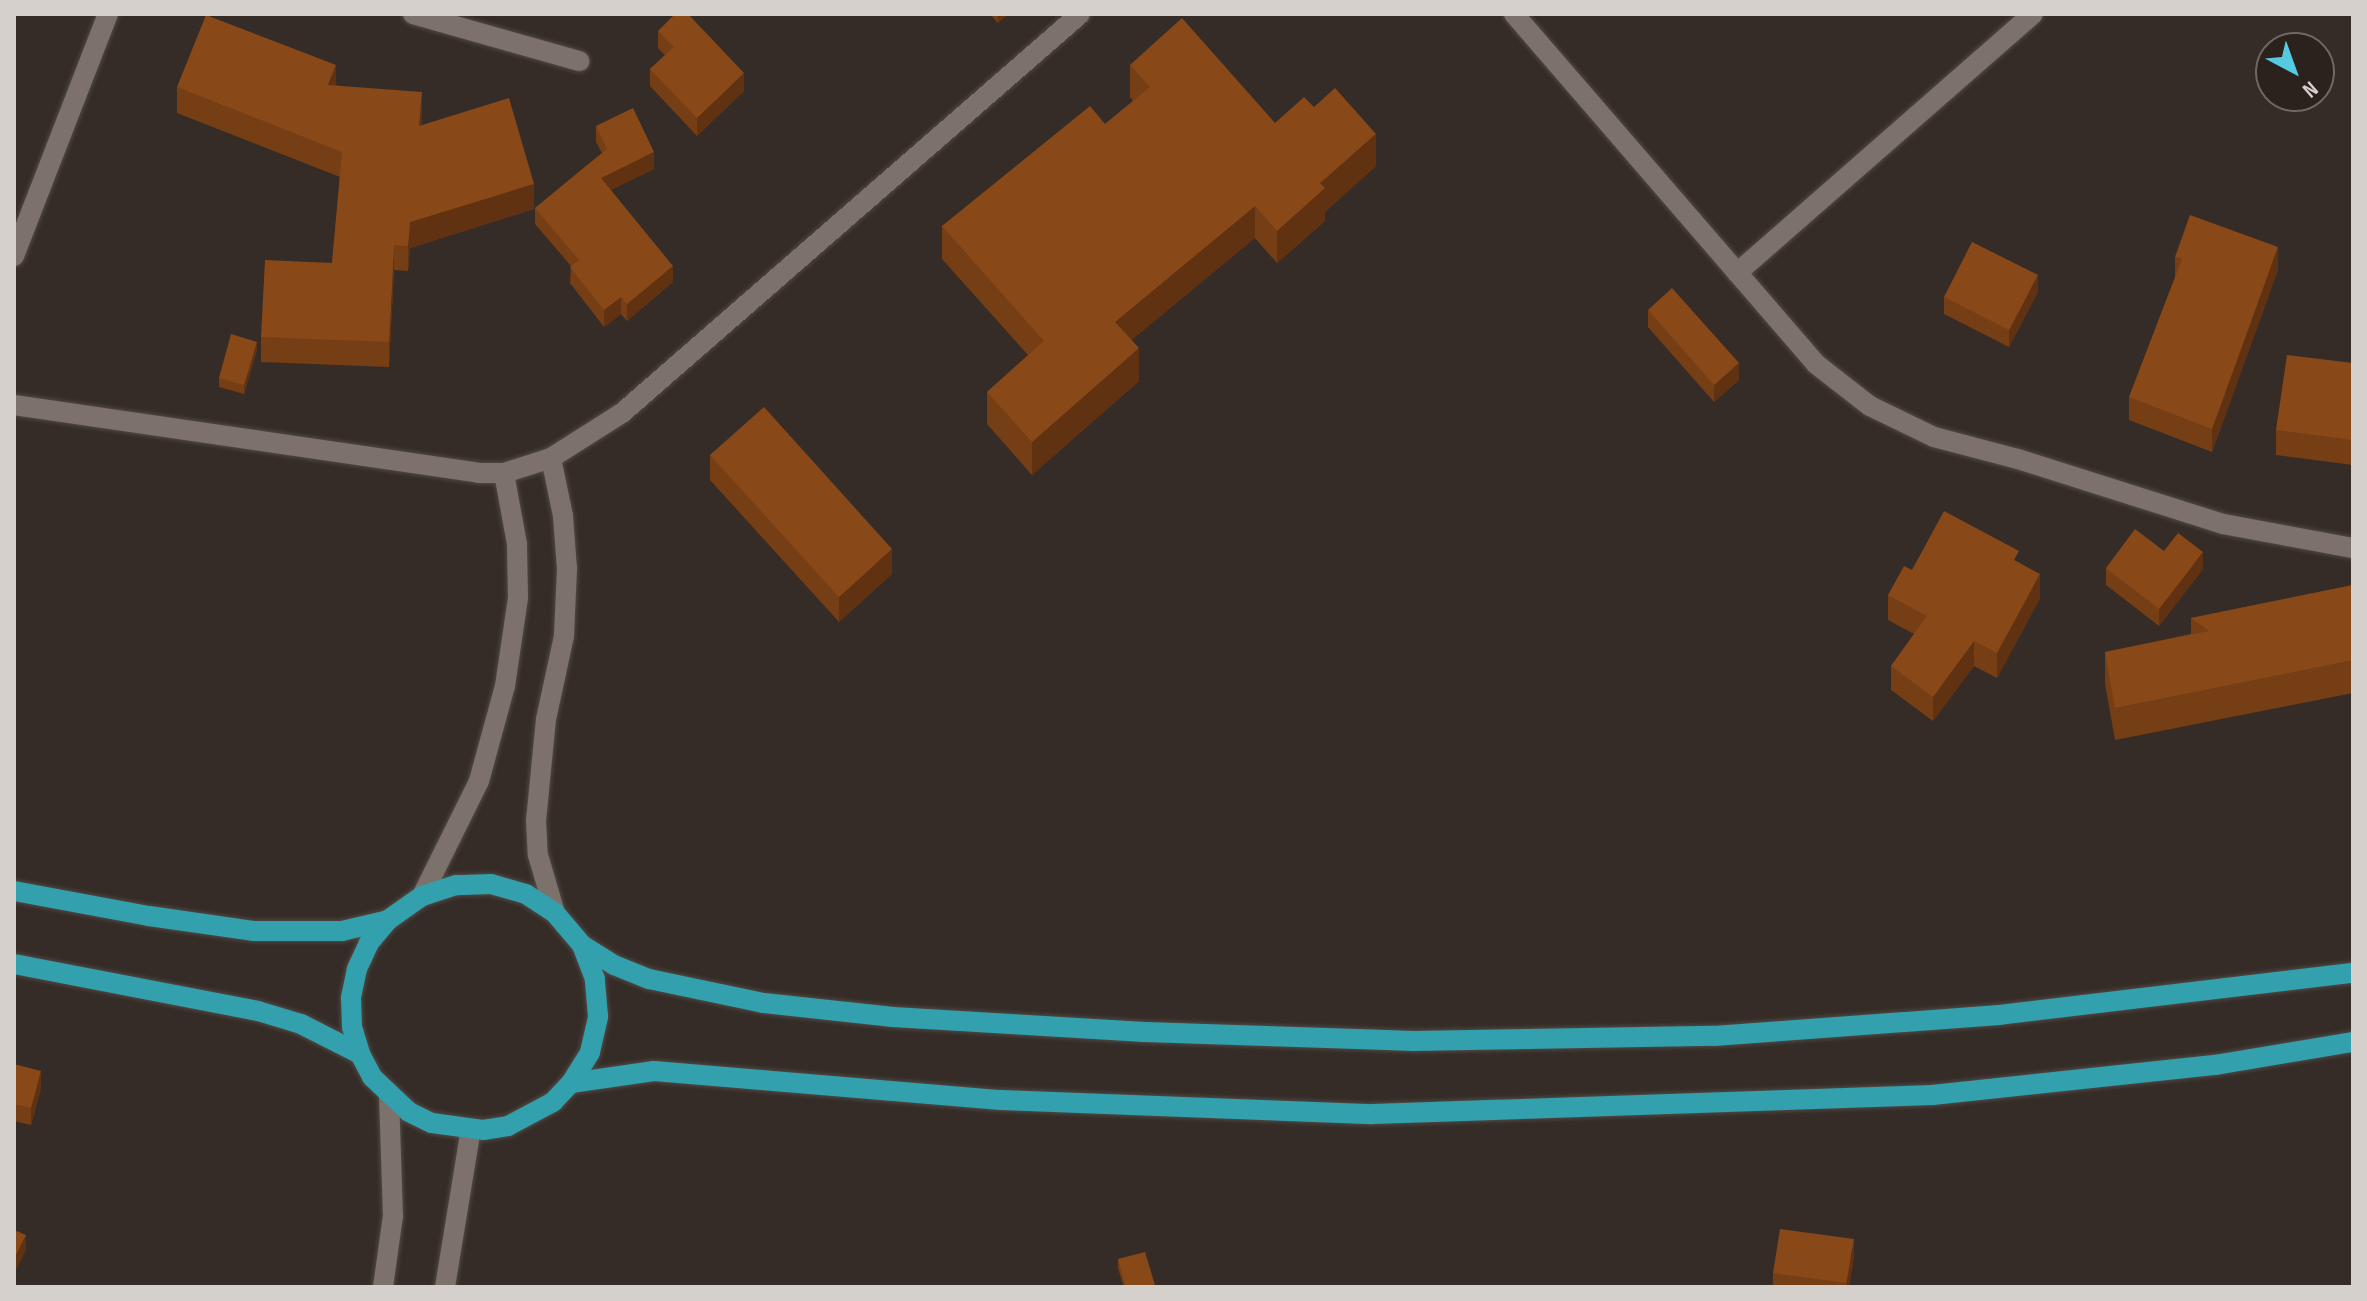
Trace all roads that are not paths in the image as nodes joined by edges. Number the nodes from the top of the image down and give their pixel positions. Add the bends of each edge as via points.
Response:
1 (108, 14) edge
2 (413, 14) edge
3 (1080, 14) edge
4 (1514, 14) edge
5 (2033, 14) edge
6 (579, 61) dead end
7 (14, 256) edge
8 (1737, 273) junction
9 (14, 405) edge
10 (551, 458) junction
11 (504, 473) junction
12 (2353, 548) edge
13 (14, 891) edge
14 (422, 896) junction
15 (555, 913) junction
16 (388, 920) junction
17 (582, 945) junction
18 (14, 964) edge
19 (2353, 973) edge
20 (2353, 1042) edge
21 (360, 1054) junction
22 (571, 1083) junction
23 (389, 1096) junction
24 (471, 1129) junction
25 (383, 1287) edge
26 (445, 1287) edge

1 - 7 street
2 - 6 street
3 - 10 street via 622,413
4 - 8 street
5 - 8 street
8 - 12 street via 1816,364 1870,406 1934,437 2223,524
9 - 11 street
10 - 11 street
10 - 15 street via 567,569 564,636 546,719 536,821 538,855
11 - 14 street via 517,544 518,598 505,686 479,781
13 - 16 main road via 253,931 342,931
14 - 15 main road via 456,885 491,884 526,894
14 - 16 main road
15 - 17 main road
16 - 21 main road via 357,969 352,1027
17 - 19 main road via 649,979 764,1003 893,1017 1145,1032 1413,1041 1714,1036 1999,1015
17 - 22 main road via 595,979 598,1016 590,1052
18 - 21 main road via 258,1011 314,1030
20 - 22 main road via 2215,1065 1933,1095 1373,1114 1001,1100 654,1071
21 - 23 main road
22 - 24 main road via 532,1116 508,1126
23 - 24 main road via 432,1123
23 - 25 street via 393,1216
24 - 26 street

